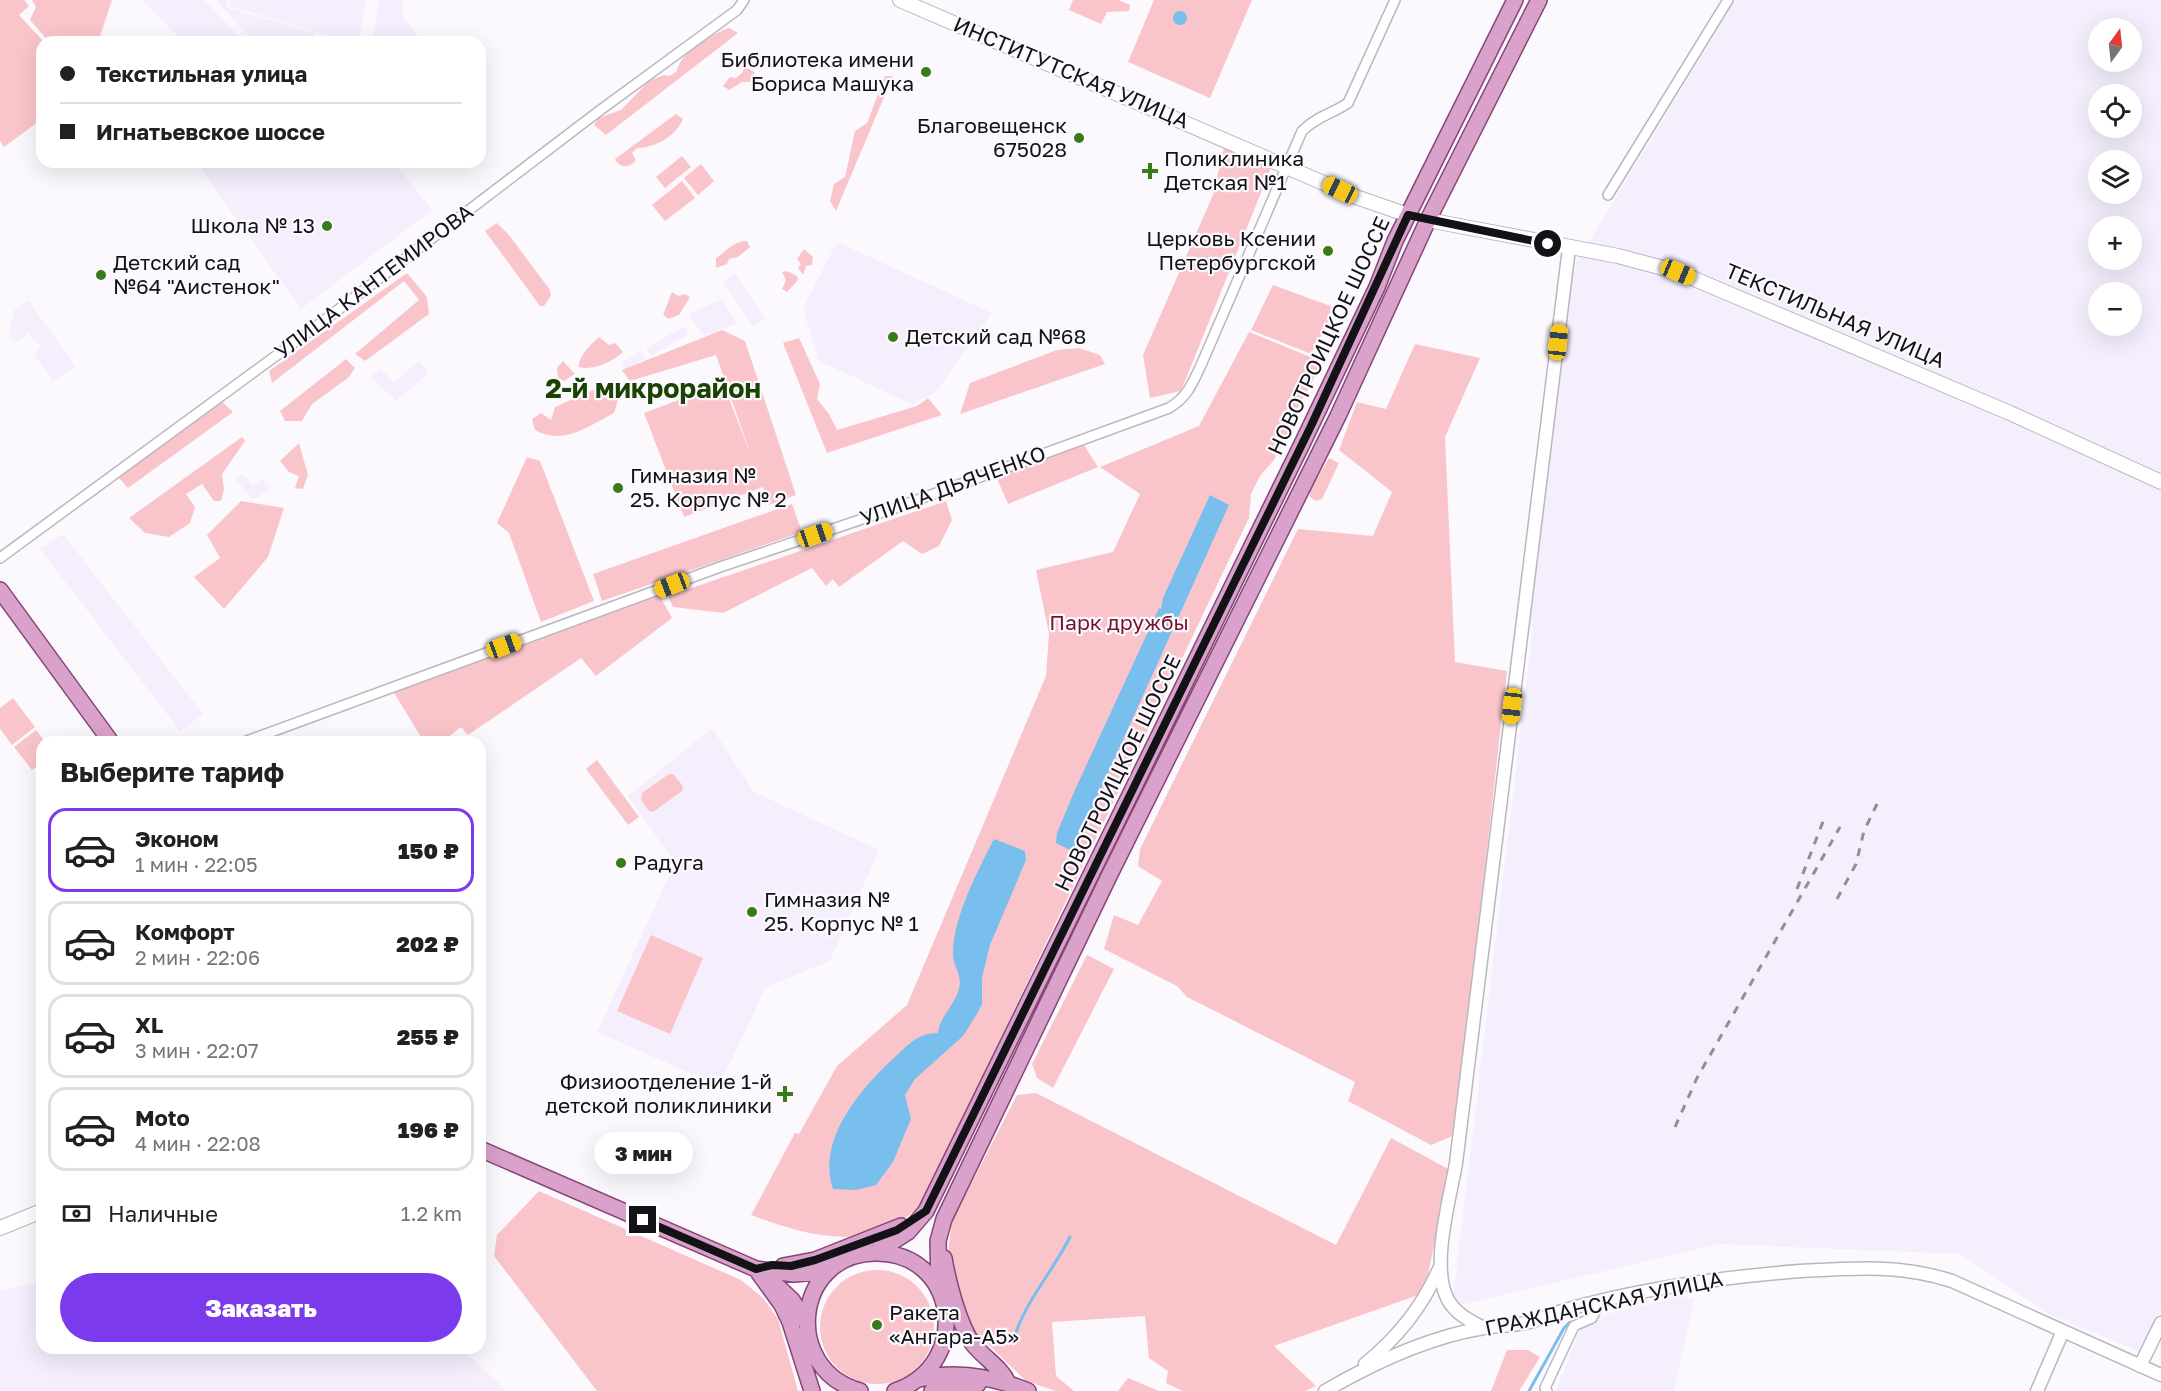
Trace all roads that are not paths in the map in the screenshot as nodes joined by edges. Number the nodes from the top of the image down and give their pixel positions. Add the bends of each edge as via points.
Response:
1 (744, 0) edge
2 (900, 0) edge
3 (1395, 0) edge
4 (1515, 0) edge
5 (1539, 0) edge
6 (1728, 0) edge
7 (1286, 165) junction
8 (1608, 195) dead end
9 (1408, 215) junction
10 (1428, 220) junction
11 (1569, 248) junction
12 (2161, 483) edge
13 (0, 558) edge
14 (0, 590) edge
15 (107, 736) edge
16 (260, 736) edge
17 (486, 1152) edge
18 (926, 1211) junction
19 (36, 1214) edge
20 (944, 1219) junction
21 (0, 1228) edge
22 (875, 1253) junction
23 (1440, 1266) junction
24 (756, 1269) junction
25 (829, 1271) junction
26 (939, 1290) junction
27 (1600, 1302) junction
28 (806, 1322) junction
29 (2161, 1323) edge
30 (947, 1324) junction
31 (1484, 1328) junction
32 (2063, 1331) junction
33 (817, 1361) junction
34 (2140, 1366) junction
35 (1353, 1374) junction
36 (2161, 1375) edge
37 (919, 1379) junction
38 (1008, 1383) junction
39 (812, 1391) edge
40 (821, 1391) edge
41 (860, 1391) edge
42 (895, 1391) edge
43 (932, 1391) edge
44 (1028, 1391) edge
45 (1325, 1391) edge
46 (1547, 1391) edge
47 (2037, 1391) edge

1 - 13 street, УЛИЦА КАНТЕМИРОВА via 737,10 322,322
2 - 7 main road, ИНСТИТУТСКАЯ УЛИЦА
3 - 7 street, УЛИЦА ДЬЯЧЕНКО via 1348,103 1333,113 1318,116 1302,130
4 - 9 main road, НОВОТРОИЦКОЕ ШОССЕ
5 - 10 main road, НОВОТРОИЦКОЕ ШОССЕ
6 - 8 street
7 - 9 main road, ИНСТИТУТСКАЯ УЛИЦА via 1356,197
7 - 16 street, УЛИЦА ДЬЯЧЕНКО via 1189,392 1169,408
9 - 10 main road, ТЕКСТИЛЬНАЯ УЛИЦА
9 - 18 main road, НОВОТРОИЦКОЕ ШОССЕ via 1307,434
10 - 11 main road, ТЕКСТИЛЬНАЯ УЛИЦА
10 - 20 main road, НОВОТРОИЦКОЕ ШОССЕ via 1338,416
11 - 12 main road, ТЕКСТИЛЬНАЯ УЛИЦА via 1678,272
11 - 23 street
14 - 15 main road
17 - 24 main road
18 - 22 main road, НОВОТРОИЦКОЕ ШОССЕ via 908,1232
18 - 24 main road via 897,1230 815,1260
19 - 21 main road
20 - 26 main road, НОВОТРОИЦКОЕ ШОССЕ via 938,1241
20 - 38 main road via 945,1261 963,1323 972,1342
22 - 25 main road via 850,1258
22 - 26 main road via 912,1262
23 - 31 street via 1448,1300 1463,1316
23 - 35 street via 1428,1294 1410,1320
24 - 25 main road via 794,1274
24 - 28 main road via 792,1300
24 - 39 main road via 790,1322
25 - 28 main road via 809,1303
26 - 30 main road
27 - 31 street, ГРАЖДАНСКАЯ УЛИЦА via 1532,1322
27 - 32 street, ГРАЖДАНСКАЯ УЛИЦА via 1747,1275 1870,1266 1928,1273 1952,1281
27 - 46 street via 1592,1318 1574,1326
28 - 33 main road
29 - 34 street
30 - 37 main road via 944,1345 934,1364
30 - 38 main road via 970,1351
31 - 35 street, ГРАЖДАНСКАЯ УЛИЦА via 1437,1340
32 - 34 street, ГРАЖДАНСКАЯ УЛИЦА
32 - 47 street
33 - 40 main road
33 - 41 main road via 838,1382
34 - 36 street, ГРАЖДАНСКАЯ УЛИЦА
35 - 45 street, ГРАЖДАНСКАЯ УЛИЦА
37 - 38 main road via 953,1374
37 - 42 main road
38 - 43 main road via 944,1385
38 - 44 main road

